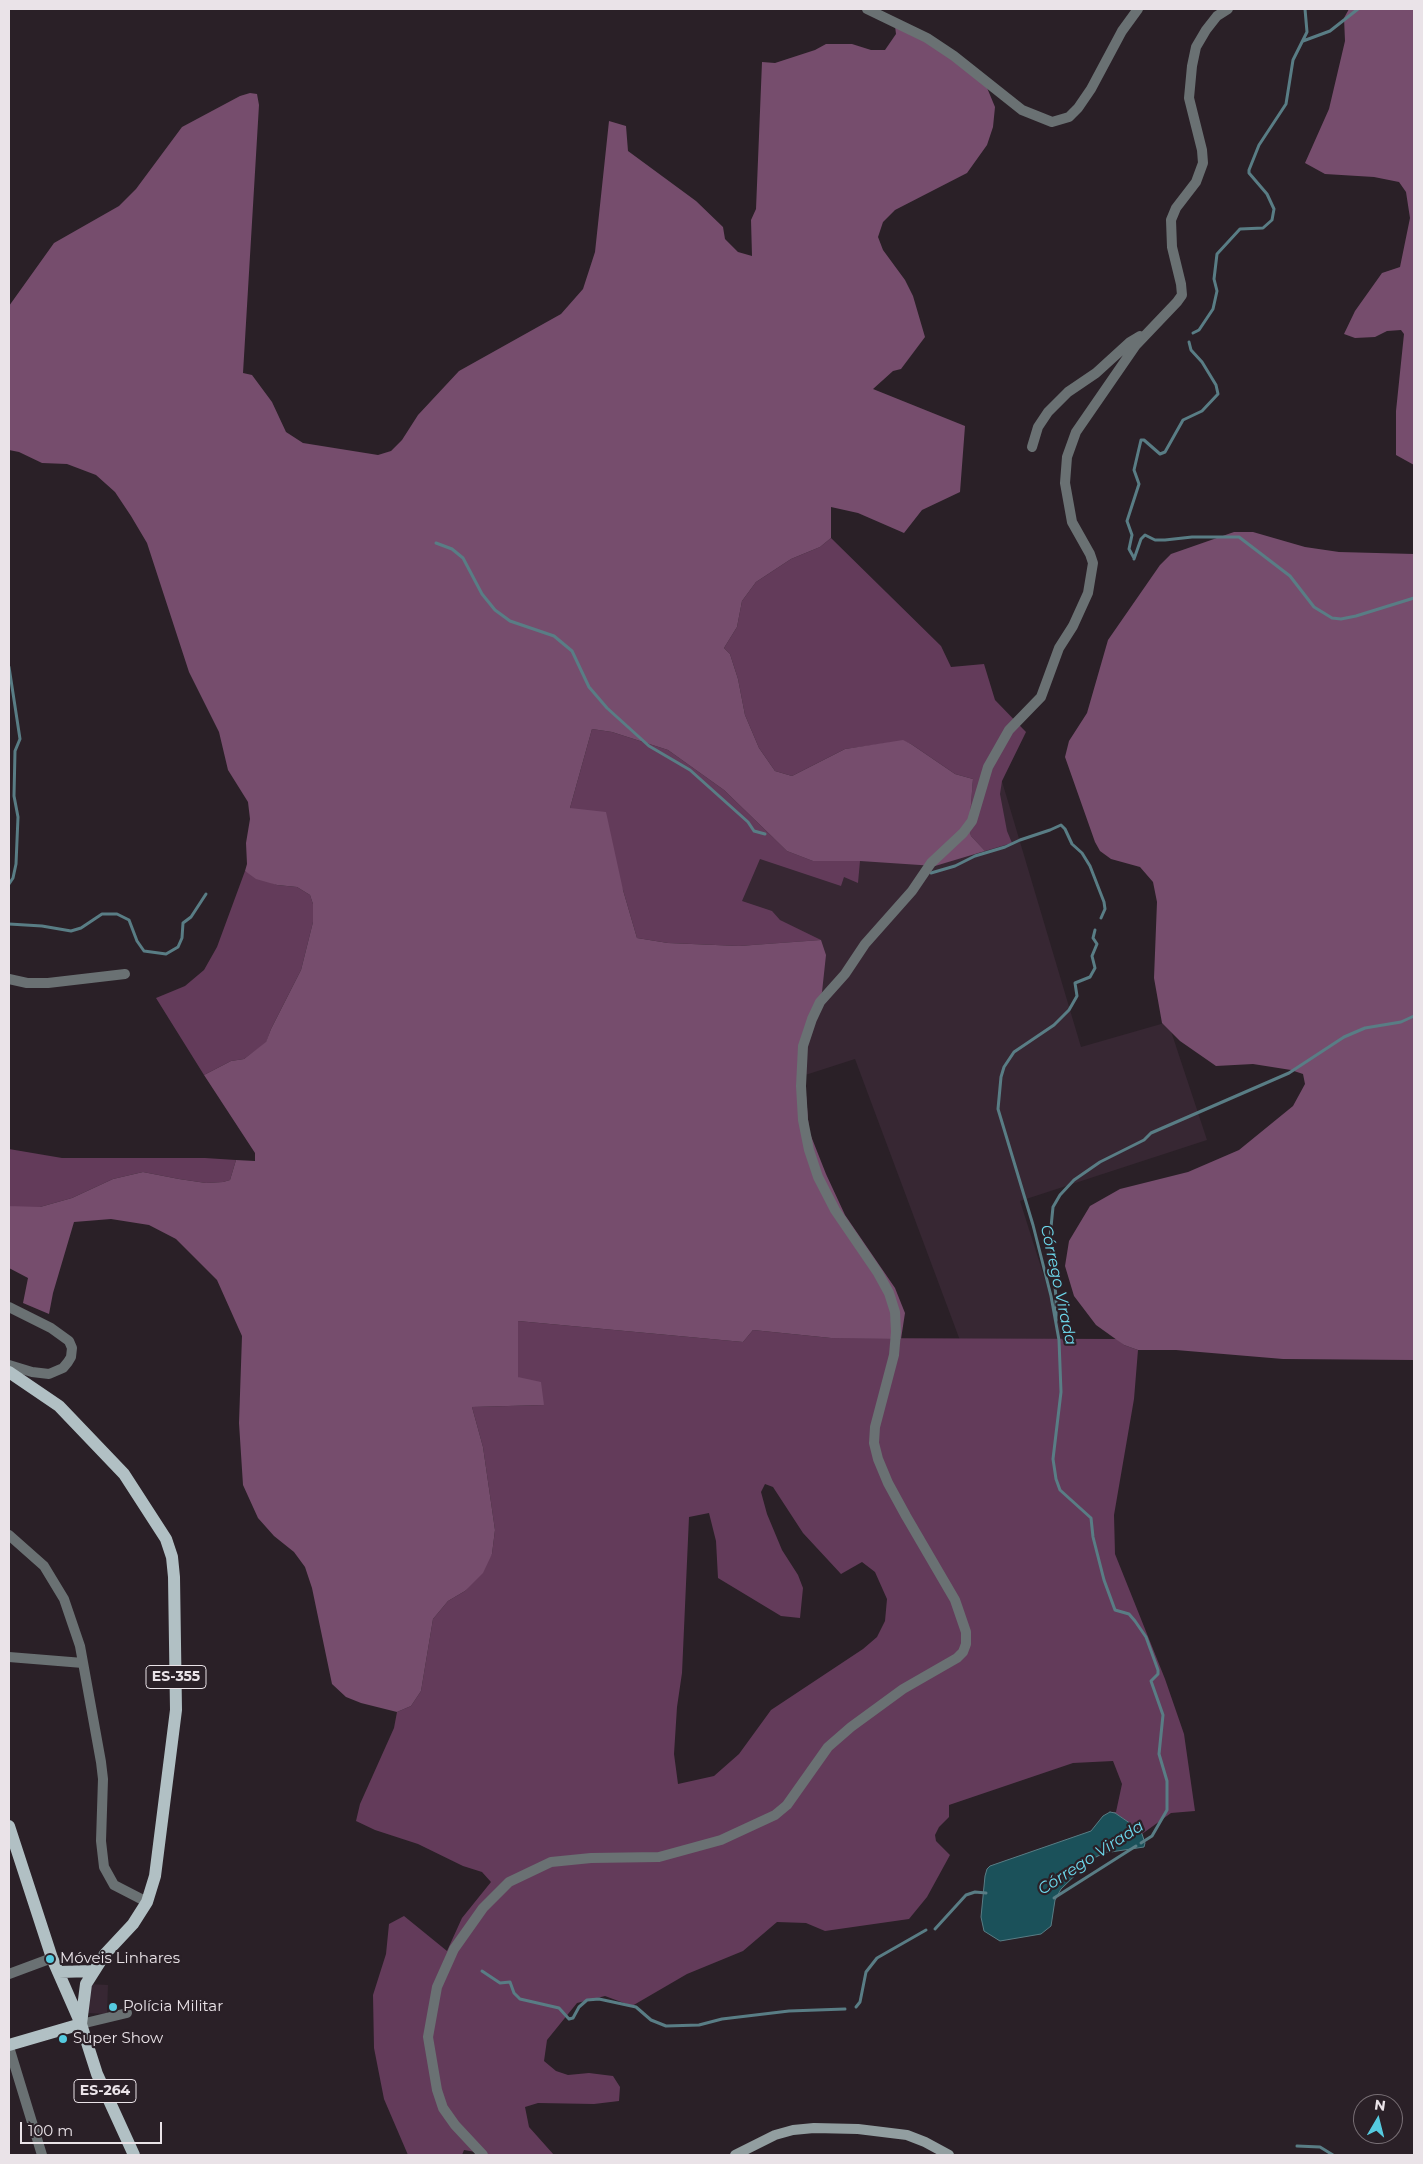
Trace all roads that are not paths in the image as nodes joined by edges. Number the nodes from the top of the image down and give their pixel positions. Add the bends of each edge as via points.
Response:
1 (867, 9) edge
2 (1138, 9) edge
3 (1228, 9) edge
4 (1146, 333) junction
5 (1032, 447) dead end
6 (125, 974) dead end
7 (9, 979) edge
8 (9, 1307) edge
9 (9, 1365) edge
10 (9, 1372) edge
11 (9, 1535) edge
12 (9, 1657) edge
13 (83, 1663) junction
14 (9, 1826) edge
15 (147, 1902) junction
16 (52, 1958) junction
17 (93, 1971) junction
18 (59, 1972) junction
19 (9, 1974) edge
20 (128, 2013) dead end
21 (81, 2024) junction
22 (9, 2046) edge
23 (42, 2155) edge
24 (134, 2155) edge
25 (483, 2155) edge
26 (735, 2155) edge
27 (949, 2155) edge

1 - 2 street via 927,38 1022,110 1052,122 1069,117 1078,108
3 - 4 street via 1217,16 1206,30 1196,47 1192,66 1189,98 1203,162 1196,182 1171,220 1172,247 1182,294
4 - 5 street via 1130,342 1048,412 1038,427
4 - 25 street via 1076,432 1067,457 1065,484 1072,522 1090,554 1093,570 1088,593 1059,648 1041,697 1002,740 984,777 976,811 968,827 931,863 912,891 820,1002 803,1046 800,1086 803,1120 818,1177 835,1210 889,1292 895,1312 894,1355 874,1427 878,1459 906,1516 956,1600 966,1632 966,1644 957,1658 903,1689 828,1747 787,1805 774,1815 721,1840 659,1857 551,1862 509,1882 483,1908 454,1949 437,1987 428,2037 443,2108 454,2125
6 - 7 street via 27,983
8 - 9 street via 69,1341 72,1357 63,1368 49,1374
10 - 15 main road, ES-355 via 59,1406 118,1467 166,1539 172,1557 176,1710 155,1876
11 - 13 street via 44,1566 55,1581 64,1599
12 - 13 street
13 - 15 street via 102,1779 104,1867 114,1885
14 - 16 main road
15 - 17 main road, ES-355 via 133,1924
16 - 18 main road
16 - 19 street
17 - 18 main road
17 - 21 main road, ES-355 via 86,1984
18 - 21 main road
20 - 21 street
21 - 22 main road
21 - 24 main road, ES-264 via 97,2074
22 - 23 street
26 - 27 street via 775,2134 814,2128 858,2128 906,2135

